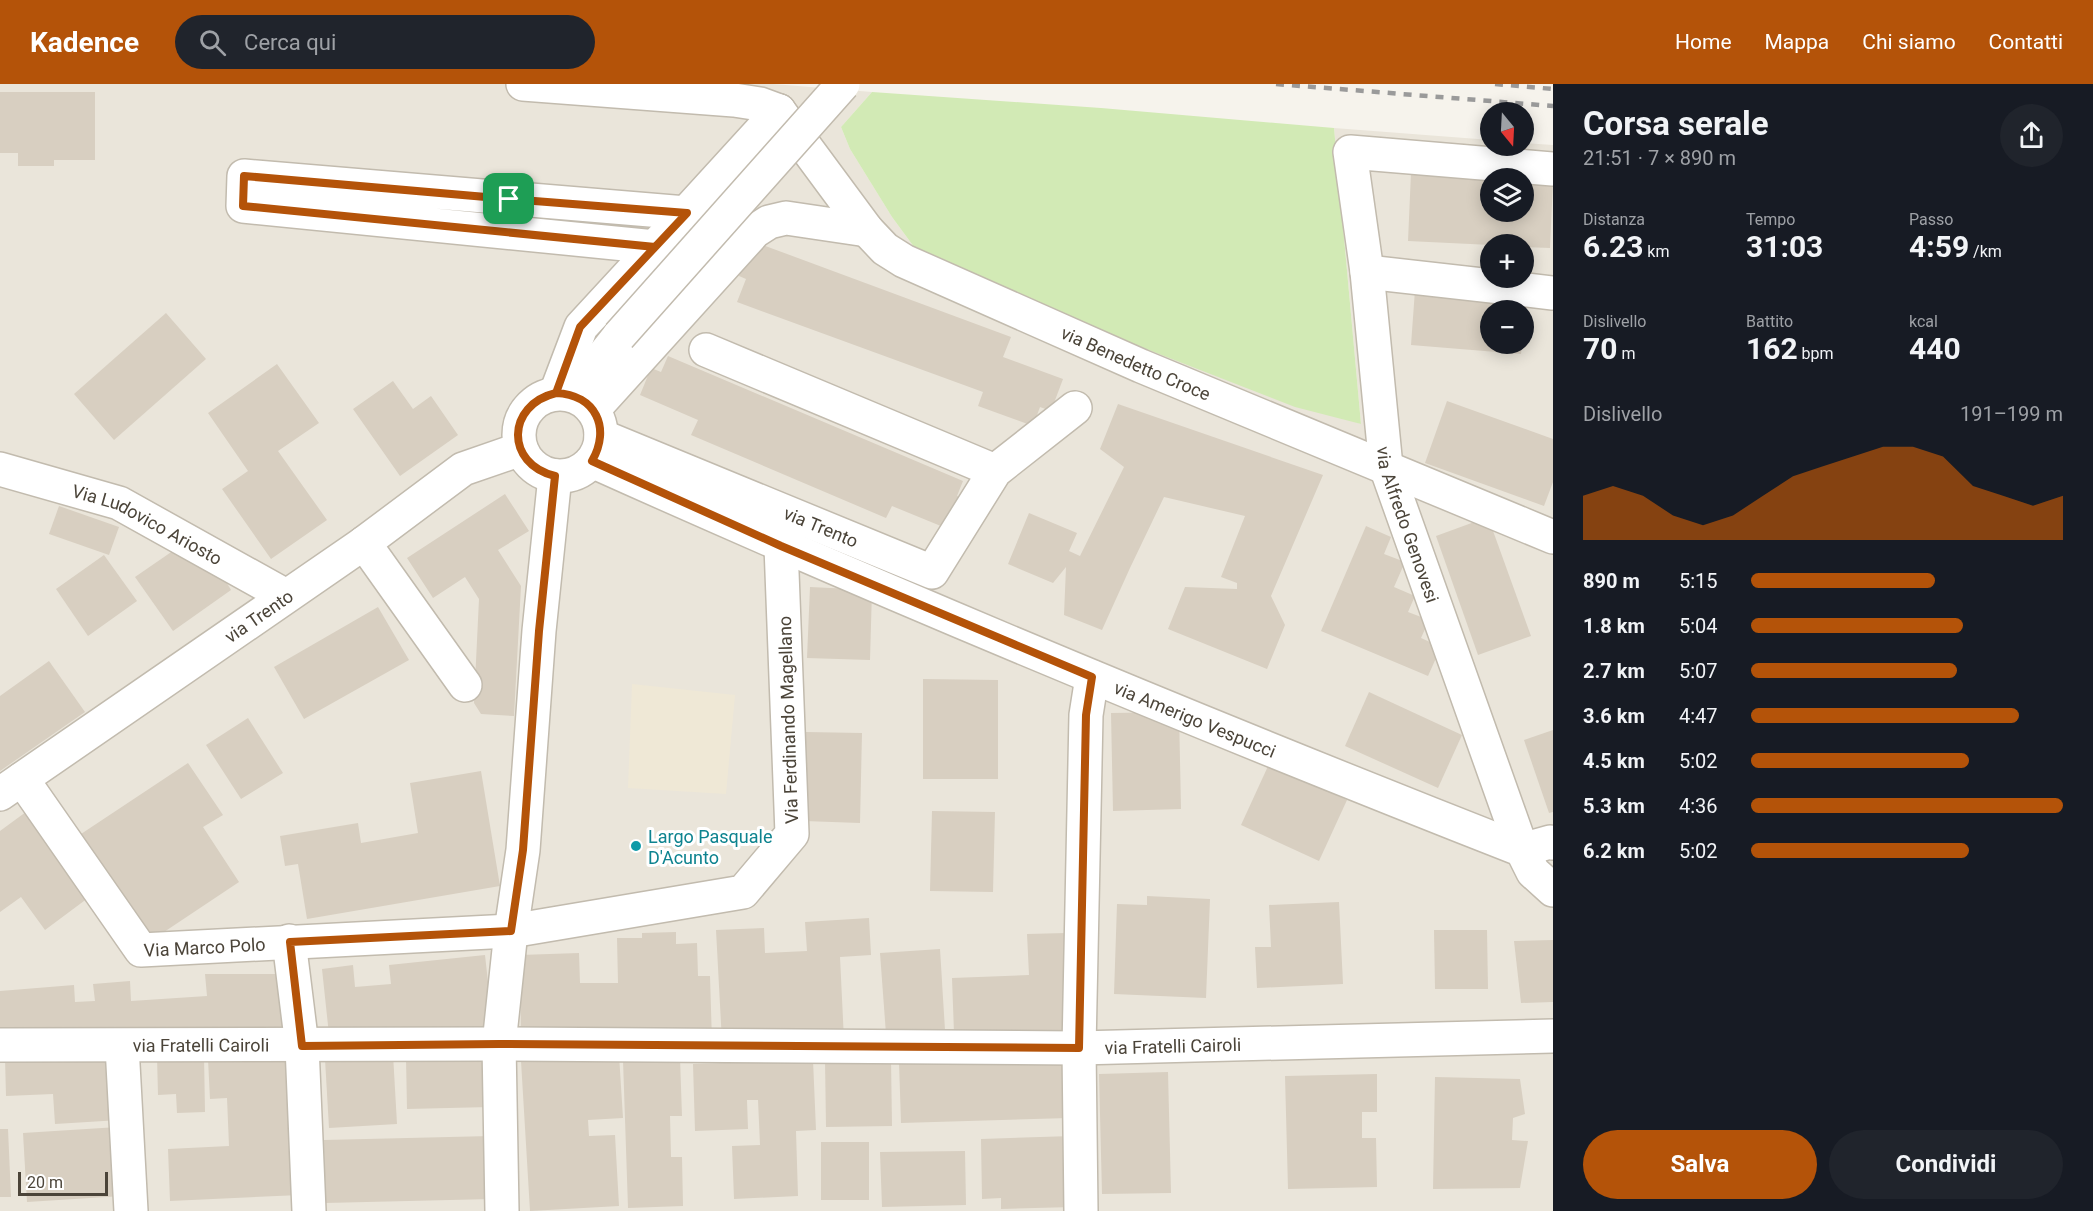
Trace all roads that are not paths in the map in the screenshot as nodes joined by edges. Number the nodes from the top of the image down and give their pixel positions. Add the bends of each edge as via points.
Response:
1 (523, 84) edge
2 (843, 84) edge
3 (779, 111) junction
4 (1553, 169) edge
5 (687, 213) junction
6 (867, 230) junction
7 (655, 247) junction
8 (1367, 272) junction
9 (1553, 293) edge
10 (706, 350) dead end
11 (1075, 408) dead end
12 (584, 419) junction
13 (520, 449) junction
14 (1386, 466) junction
15 (0, 469) edge
16 (995, 471) junction
17 (555, 476) junction
18 (1553, 537) edge
19 (364, 543) junction
20 (781, 546) junction
21 (286, 596) junction
22 (1092, 677) junction
23 (465, 685) dead end
24 (11, 786) edge
25 (1538, 846) edge
26 (1553, 890) edge
27 (511, 931) junction
28 (290, 942) junction
29 (1553, 1036) edge
30 (499, 1044) junction
31 (0, 1045) edge
32 (122, 1046) junction
33 (302, 1046) junction
34 (1079, 1048) junction
35 (131, 1211) edge
36 (309, 1211) edge
37 (502, 1211) edge
38 (1081, 1211) edge

1 - 3 street via 734,100
2 - 12 street, bridge via 591,371
3 - 5 street
3 - 6 street, via Benedetto Croce
4 - 8 street, via Alfredo Genovesi via 1350,152
5 - 7 street
5 - 7 street via 244,176 243,206
6 - 12 street via 786,218 755,231
6 - 14 street, via Benedetto Croce via 885,249 904,261 1141,366
7 - 12 street via 580,327
8 - 9 street
8 - 14 street, via Alfredo Genovesi
10 - 16 street
11 - 16 street, via Trento
12 - 13 street via 538,400 524,412 519,425
12 - 16 street, via Trento via 932,572
12 - 17 street via 582,470 569,476
12 - 20 street, via Amerigo Vespucci
13 - 17 street via 534,468
13 - 19 street, via Trento via 463,469
14 - 18 street, via Benedetto Croce
14 - 25 street, via Alfredo Genovesi
15 - 21 street, Via Ludovico Ariosto via 119,503
17 - 27 street via 523,850
19 - 21 street, via Trento
19 - 23 street
20 - 22 street, via Amerigo Vespucci
20 - 27 street, Via Ferdinando Magellano via 792,834 743,892
21 - 24 street, via Trento
22 - 25 street, via Amerigo Vespucci via 1329,774
22 - 34 street via 1086,715
24 - 28 street, Via Marco Polo via 141,950
25 - 26 street via 1533,872
27 - 28 street, Via Marco Polo
27 - 30 street
28 - 33 street
29 - 34 street, via Fratelli Cairoli
30 - 33 street, via Fratelli Cairoli
30 - 34 street, via Fratelli Cairoli
30 - 37 street
31 - 32 street, via Fratelli Cairoli
32 - 33 street, via Fratelli Cairoli
32 - 35 street
33 - 36 street
34 - 38 street

